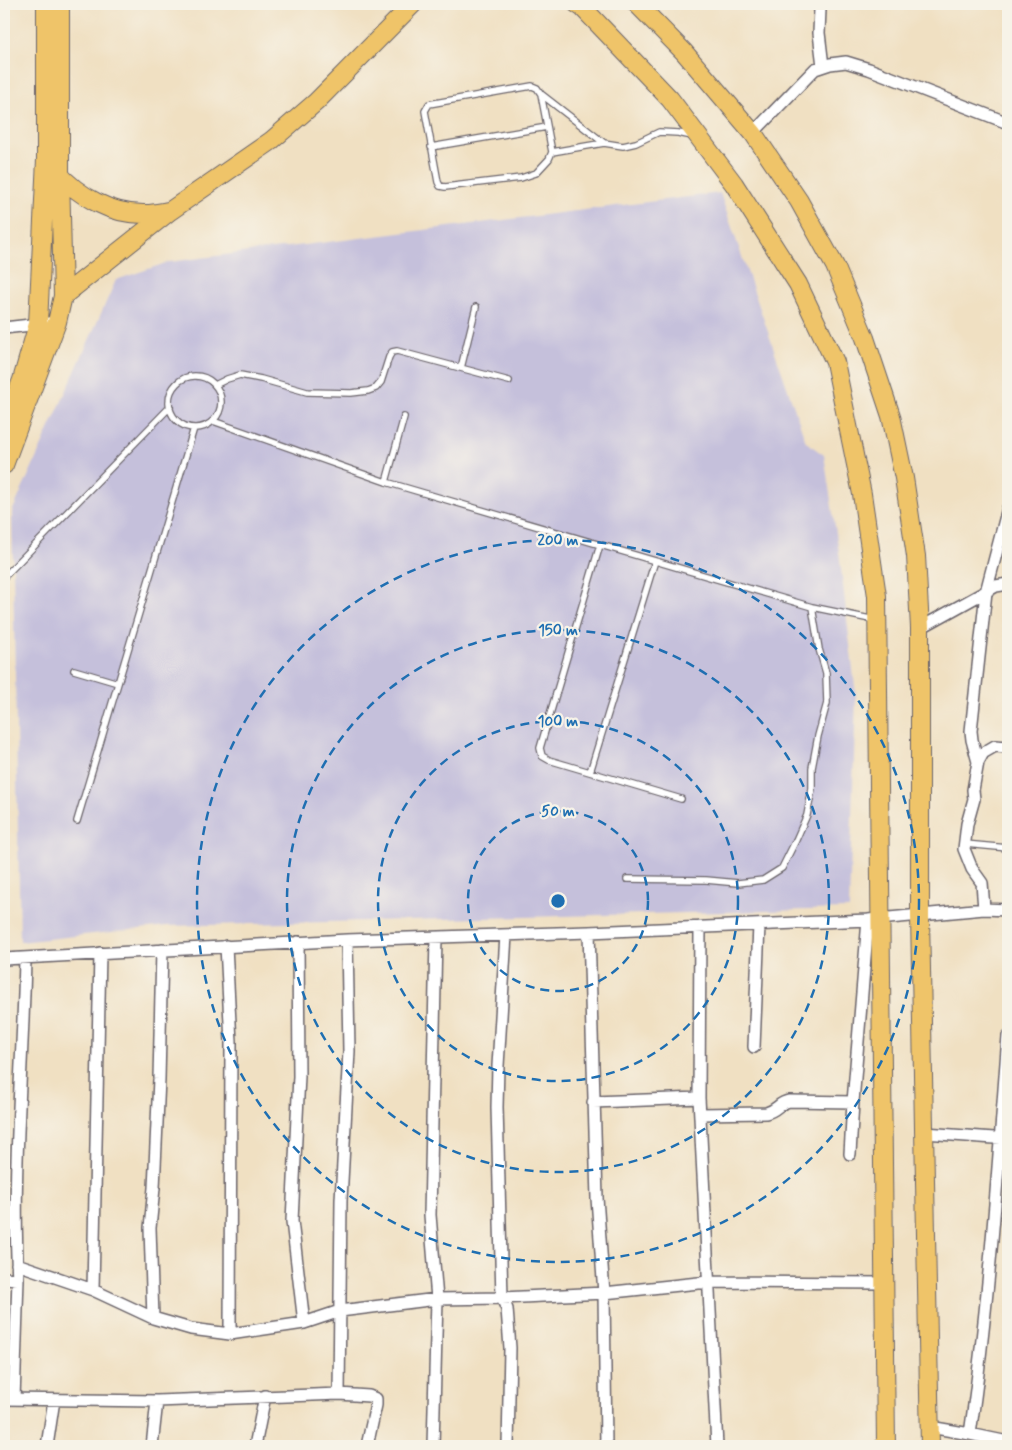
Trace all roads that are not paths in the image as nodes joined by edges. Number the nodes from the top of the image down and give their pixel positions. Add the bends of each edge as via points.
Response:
1 (46, 4) edge
2 (60, 4) edge
3 (413, 4) edge
4 (577, 4) edge
5 (638, 4) edge
6 (818, 4) edge
7 (823, 66) junction
8 (541, 94) junction
9 (1008, 123) edge
10 (547, 126) junction
11 (753, 133) junction
12 (698, 135) junction
13 (604, 143) junction
14 (431, 147) junction
15 (552, 152) junction
16 (46, 159) junction
17 (60, 176) junction
18 (170, 211) junction
19 (63, 296) junction
20 (476, 307) dead end
21 (57, 322) junction
22 (38, 324) junction
23 (4, 328) edge
24 (461, 368) junction
25 (509, 381) dead end
26 (215, 385) junction
27 (170, 407) junction
28 (404, 417) dead end
29 (213, 421) junction
30 (4, 426) edge
31 (194, 428) junction
32 (4, 465) edge
33 (386, 482) junction
34 (1008, 508) edge
35 (600, 545) junction
36 (655, 561) junction
37 (4, 577) edge
38 (1008, 584) edge
39 (986, 592) junction
40 (812, 607) junction
41 (877, 620) junction
42 (920, 628) junction
43 (74, 670) dead end
44 (118, 683) junction
45 (1008, 747) edge
46 (978, 762) junction
47 (590, 772) junction
48 (681, 799) dead end
49 (77, 821) dead end
50 (965, 844) junction
51 (1008, 848) edge
52 (627, 879) dead end
53 (984, 910) junction
54 (1008, 910) edge
55 (920, 916) junction
56 (874, 920) junction
57 (759, 925) junction
58 (700, 927) junction
59 (589, 932) junction
60 (506, 935) junction
61 (436, 938) junction
62 (347, 940) junction
63 (298, 942) junction
64 (226, 946) junction
65 (162, 950) junction
66 (100, 953) junction
67 (25, 958) junction
68 (4, 959) edge
69 (1008, 1036) edge
70 (754, 1048) dead end
71 (699, 1098) junction
72 (593, 1102) junction
73 (853, 1102) junction
74 (700, 1114) junction
75 (925, 1133) junction
76 (1004, 1139) edge
77 (850, 1154) dead end
78 (17, 1264) junction
79 (4, 1278) edge
80 (18, 1279) junction
81 (708, 1282) junction
82 (884, 1283) junction
83 (93, 1290) junction
84 (604, 1293) junction
85 (502, 1298) junction
86 (437, 1299) junction
87 (340, 1311) junction
88 (152, 1318) junction
89 (304, 1323) junction
90 (230, 1334) junction
91 (339, 1394) junction
92 (265, 1396) junction
93 (9, 1399) edge
94 (54, 1400) junction
95 (158, 1401) junction
96 (930, 1427) junction
97 (970, 1434) junction
98 (1008, 1442) edge
99 (46, 1446) edge
100 (152, 1446) edge
101 (254, 1446) edge
102 (366, 1446) edge
103 (433, 1446) edge
104 (508, 1446) edge
105 (606, 1446) edge
106 (717, 1446) edge
107 (886, 1446) edge
108 (930, 1446) edge

1 - 16 main road
2 - 17 main road
3 - 18 main road via 316,102 277,136
4 - 12 main road via 670,99
5 - 11 main road
6 - 7 street
7 - 9 street via 846,62 869,69
7 - 11 street via 815,69
8 - 10 lane
8 - 13 lane
8 - 14 lane via 532,86 429,104 425,111
10 - 14 lane
10 - 15 lane
11 - 42 main road via 799,201 835,266 868,346 891,416 904,478 916,556
12 - 13 lane via 659,132 623,146
12 - 41 main road via 734,184 798,284 835,362 862,494 877,596
13 - 15 lane
14 - 15 lane via 438,182 445,187 521,178 536,173
16 - 17 main road
16 - 22 main road
17 - 18 main road via 105,207 145,214
17 - 19 main road
18 - 19 main road
19 - 21 main road
20 - 24 lane
21 - 22 street
21 - 32 main road
22 - 23 street
22 - 30 main road via 22,380
24 - 25 lane
24 - 26 lane via 398,351 389,357 381,382 368,391 308,392 240,375
26 - 27 lane via 204,377 184,378 174,387
26 - 29 lane via 221,404
27 - 31 lane via 181,423
27 - 37 lane
28 - 33 lane
29 - 31 lane
29 - 33 lane
31 - 44 lane
33 - 35 lane
34 - 39 street
35 - 36 lane
35 - 47 lane via 540,748 542,756 550,760
36 - 40 lane
36 - 47 lane
38 - 39 street
39 - 42 street
39 - 46 street via 972,731
40 - 41 lane
40 - 52 lane via 826,673 826,703 812,768 807,815 782,868 763,880 738,882
41 - 56 main road
42 - 55 main road
43 - 44 lane
44 - 49 lane
45 - 46 street via 995,746 983,753
46 - 50 street
47 - 48 lane
50 - 51 lane
50 - 53 street via 967,858 982,882
53 - 54 street
53 - 55 street
55 - 56 street
55 - 75 main road
56 - 57 street
56 - 73 street
56 - 82 main road
57 - 58 street
57 - 70 street
58 - 59 street
58 - 71 street
59 - 60 street
59 - 72 street
60 - 61 street
60 - 85 street via 497,1106
61 - 62 street
61 - 86 street via 430,1215
62 - 63 street
62 - 87 street via 349,1051 341,1200
63 - 64 street
63 - 89 street via 299,1076 292,1221
64 - 65 street
64 - 90 street via 231,1042
65 - 66 street
65 - 88 street via 159,1079 150,1228
66 - 67 street
66 - 83 street
67 - 68 street
67 - 78 street via 16,1199
69 - 76 street
71 - 72 street
71 - 74 street
72 - 84 street
73 - 74 street via 789,1101 774,1111
73 - 77 street
74 - 81 street
75 - 76 street
75 - 96 main road
76 - 97 street
78 - 80 street
78 - 83 street
79 - 80 street
80 - 93 street
81 - 82 street
81 - 84 street
81 - 106 street
82 - 107 main road
83 - 88 street
84 - 85 street
84 - 105 street
85 - 86 street
85 - 104 street via 507,1309 510,1348
86 - 87 street
86 - 103 street
87 - 89 street
87 - 91 street
88 - 90 street via 191,1329
89 - 90 street
91 - 92 street
91 - 102 street via 376,1399
92 - 95 street
92 - 101 street
93 - 94 street
94 - 95 street
94 - 99 street
95 - 100 street
96 - 97 street
96 - 108 main road
97 - 98 street

